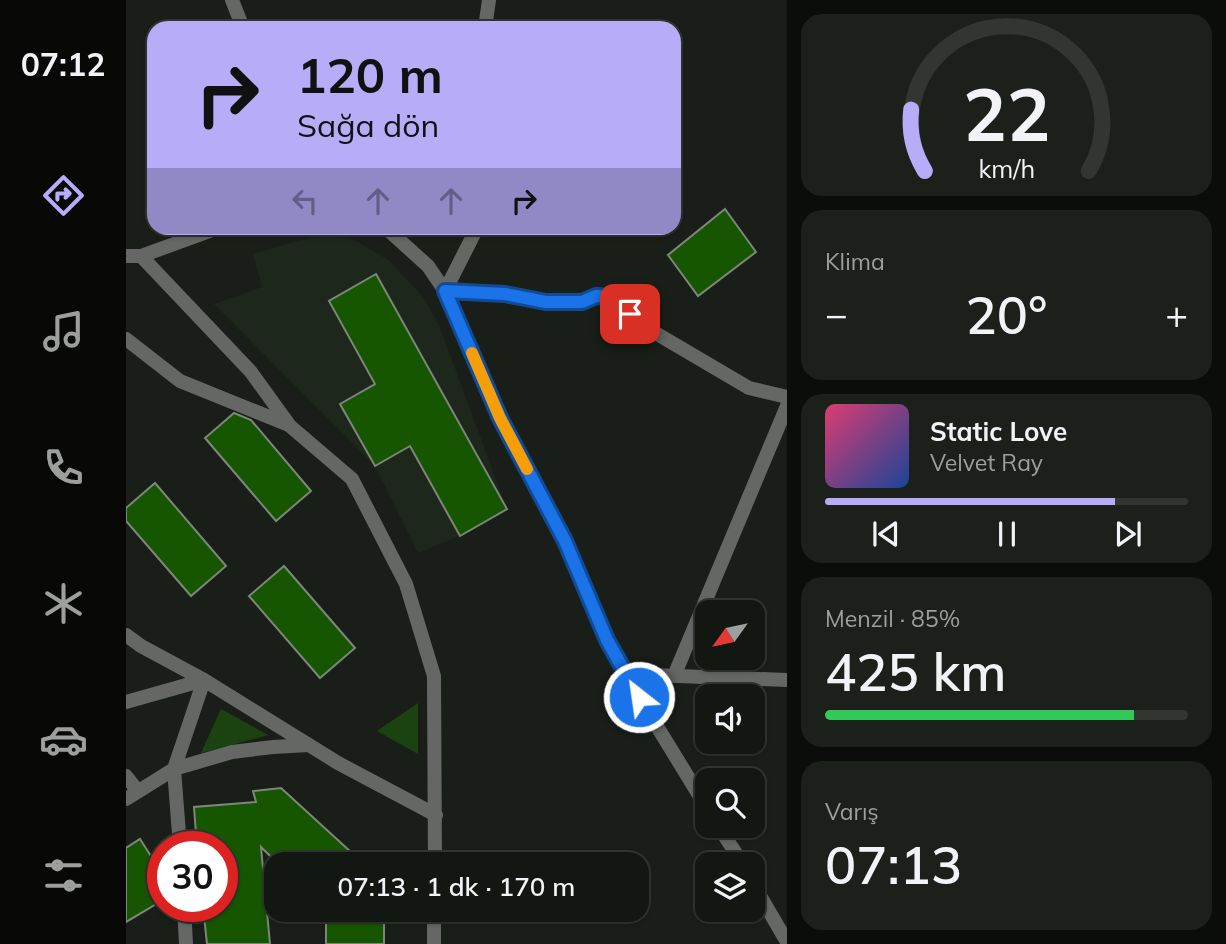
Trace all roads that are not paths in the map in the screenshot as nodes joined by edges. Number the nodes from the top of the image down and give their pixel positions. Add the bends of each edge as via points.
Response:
1 (232, 0) edge
2 (489, 0) edge
3 (240, 21) edge
4 (486, 21) edge
5 (197, 235) edge
6 (394, 235) edge
7 (473, 235) edge
8 (134, 256) edge
9 (445, 291) junction
10 (126, 339) edge
11 (787, 397) edge
12 (787, 405) edge
13 (290, 426) junction
14 (126, 635) edge
15 (625, 674) junction
16 (674, 676) junction
17 (204, 680) junction
18 (787, 680) edge
19 (126, 702) edge
20 (310, 745) junction
21 (174, 769) junction
22 (126, 776) edge
23 (695, 788) edge
24 (132, 794) edge
25 (436, 815) junction
26 (179, 831) edge
27 (435, 852) edge
28 (765, 904) edge
29 (185, 922) edge
30 (434, 922) edge
31 (787, 942) edge
32 (186, 944) edge
33 (434, 944) edge

1 - 3 street
2 - 4 street
5 - 8 street
6 - 9 street via 428,266
7 - 9 street
8 - 13 street via 251,372
9 - 11 street via 505,294 546,302 609,297 652,331 749,388
9 - 15 street via 500,418 565,541
10 - 13 street via 180,382
12 - 16 street
13 - 25 street via 352,479 405,584 434,676
14 - 17 street
15 - 16 street
15 - 23 street
16 - 18 street
17 - 19 street
17 - 20 street
17 - 21 street
20 - 21 street via 232,752
20 - 25 street
21 - 24 street
21 - 26 street
22 - 24 street
25 - 27 street
28 - 31 street
29 - 32 street
30 - 33 street

